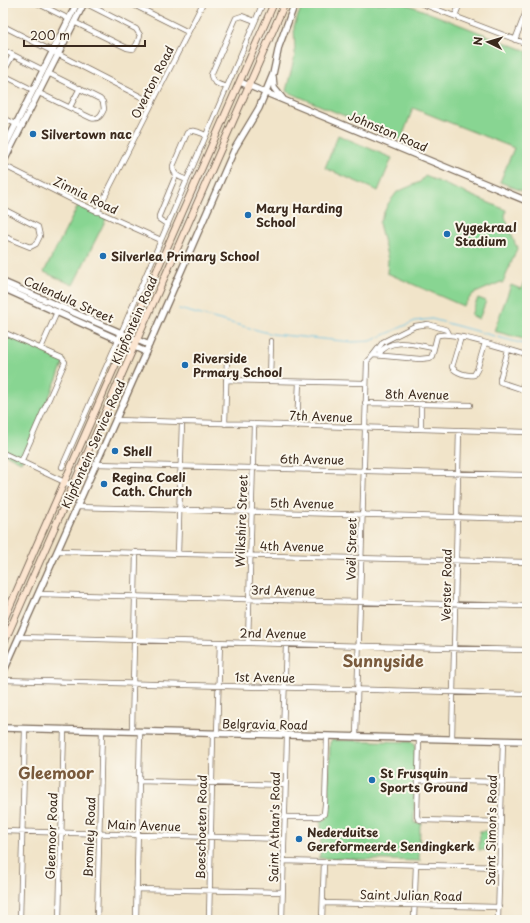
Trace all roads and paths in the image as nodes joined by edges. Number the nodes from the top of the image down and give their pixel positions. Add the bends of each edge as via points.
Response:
1 (38, 3) edge
2 (77, 3) edge
3 (84, 3) edge
4 (130, 3) edge
5 (203, 3) edge
6 (263, 3) edge
7 (274, 3) edge
8 (285, 3) edge
9 (295, 3) edge
10 (420, 3) edge
11 (460, 3) edge
12 (527, 9) edge
13 (455, 16) junction
14 (71, 21) junction
15 (255, 21) junction
16 (3, 26) edge
17 (188, 32) junction
18 (515, 40) junction
19 (527, 44) edge
20 (3, 50) edge
21 (55, 52) junction
22 (12, 55) junction
23 (46, 71) junction
24 (3, 74) edge
25 (273, 74) junction
26 (240, 82) junction
27 (249, 86) junction
28 (80, 88) junction
29 (227, 88) junction
30 (36, 91) junction
31 (266, 93) junction
32 (285, 101) junction
33 (153, 103) junction
34 (70, 107) junction
35 (3, 118) edge
36 (18, 126) junction
37 (206, 135) junction
38 (3, 150) edge
39 (3, 164) edge
40 (176, 175) junction
41 (187, 180) junction
42 (527, 201) edge
43 (3, 209) edge
44 (97, 212) junction
45 (168, 225) junction
46 (3, 236) edge
47 (161, 240) junction
48 (3, 282) edge
49 (3, 288) edge
50 (36, 300) junction
51 (57, 312) junction
52 (3, 332) edge
53 (121, 333) junction
54 (449, 334) junction
55 (128, 336) junction
56 (461, 337) junction
57 (118, 340) junction
58 (138, 340) junction
59 (271, 341) dead end
60 (125, 343) junction
61 (485, 343) junction
62 (149, 345) junction
63 (134, 347) junction
64 (41, 348) junction
65 (433, 348) junction
66 (508, 350) junction
67 (146, 352) junction
68 (376, 355) junction
69 (527, 355) edge
70 (227, 357) dead end
71 (527, 372) edge
72 (226, 380) junction
73 (270, 381) junction
74 (299, 382) junction
75 (365, 383) junction
76 (525, 390) edge
77 (365, 403) junction
78 (421, 404) junction
79 (470, 405) dead end
80 (115, 420) junction
81 (182, 422) junction
82 (225, 424) junction
83 (254, 424) junction
84 (297, 426) junction
85 (364, 427) junction
86 (421, 429) junction
87 (459, 430) junction
88 (527, 432) edge
89 (3, 453) edge
90 (21, 462) junction
91 (96, 464) junction
92 (181, 466) junction
93 (62, 467) dead end
94 (253, 468) junction
95 (363, 471) junction
96 (458, 473) junction
97 (527, 475) edge
98 (64, 482) junction
99 (73, 486) junction
100 (76, 507) junction
101 (179, 510) junction
102 (251, 512) junction
103 (362, 514) junction
104 (457, 517) junction
105 (527, 519) edge
106 (57, 551) junction
107 (136, 552) junction
108 (178, 554) junction
109 (250, 555) junction
110 (361, 558) junction
111 (456, 560) junction
112 (527, 562) edge
113 (38, 594) junction
114 (135, 596) junction
115 (249, 599) junction
116 (360, 602) junction
117 (456, 604) junction
118 (527, 606) edge
119 (3, 622) edge
120 (19, 637) junction
121 (134, 640) junction
122 (220, 642) junction
123 (248, 643) junction
124 (286, 644) junction
125 (3, 645) edge
126 (358, 646) junction
127 (454, 648) junction
128 (527, 650) edge
129 (3, 673) edge
130 (3, 680) edge
131 (133, 683) junction
132 (218, 686) junction
133 (285, 687) junction
134 (357, 689) junction
135 (453, 692) junction
136 (527, 694) edge
137 (3, 728) edge
138 (25, 728) junction
139 (64, 729) junction
140 (102, 730) junction
141 (132, 731) junction
142 (140, 732) junction
143 (215, 734) junction
144 (285, 735) junction
145 (327, 737) junction
146 (356, 737) junction
147 (419, 739) junction
148 (452, 739) junction
149 (503, 741) junction
150 (527, 741) edge
151 (418, 780) junction
152 (139, 781) junction
153 (502, 782) junction
154 (212, 783) junction
155 (285, 785) junction
156 (284, 817) junction
157 (501, 822) junction
158 (3, 831) edge
159 (22, 832) junction
160 (61, 833) junction
161 (99, 834) junction
162 (138, 835) junction
163 (211, 837) junction
164 (284, 839) junction
165 (283, 861) junction
166 (324, 862) junction
167 (416, 864) junction
168 (500, 867) junction
169 (136, 889) junction
170 (209, 890) junction
171 (282, 892) junction
172 (323, 903) junction
173 (415, 905) junction
174 (499, 907) junction
175 (20, 920) edge
176 (59, 920) edge
177 (97, 920) edge
178 (136, 920) edge
179 (209, 920) edge
180 (282, 920) edge
181 (322, 920) edge
182 (414, 920) edge
183 (498, 920) edge

1 - 14 street
2 - 14 street
3 - 14 street
3 - 14 street via 139,31 140,38 137,44 133,48 127,48
4 - 17 street
5 - 17 street, Overton Road
6 - 15 street
7 - 26 main road, Klipfontein Road
8 - 27 main road, Klipfontein Road
9 - 25 street, Klipfontein Service Road via 279,46
10 - 13 street
11 - 13 street
12 - 18 street
13 - 18 street
14 - 21 street
15 - 29 street
15 - 29 street via 242,16 236,18 211,75 214,82
16 - 21 street
17 - 33 street, Overton Road
18 - 19 street
20 - 22 street
21 - 23 street
21 - 33 street
22 - 23 street
22 - 24 street
23 - 28 street
23 - 30 street
24 - 30 street
25 - 31 street, Klipfontein Service Road
25 - 32 street via 274,88
26 - 27 street, Johnston Road
26 - 55 main road, Klipfontein Road
27 - 31 street, Johnston Road
27 - 58 main road, Klipfontein Road
28 - 34 street
28 - 34 street via 103,102 102,115 91,118
29 - 37 street
30 - 34 street
30 - 36 street
31 - 32 street, Johnston Road
31 - 62 street, Klipfontein Service Road via 256,116 235,148
32 - 42 street, Johnston Road
33 - 44 street, Overton Road
35 - 36 street
36 - 38 street
36 - 39 street
37 - 40 street via 194,130 187,133 173,166
37 - 41 street
39 - 44 street, Zinnia Road
40 - 41 street
40 - 45 street via 159,216 161,222
41 - 45 street
43 - 46 street via 38,227 40,236 36,244 30,247
44 - 47 street, Zinnia Road
45 - 47 street
47 - 53 street
48 - 50 street, Calendula Street
49 - 50 street, Calendula Street
50 - 51 street, Calendula Street
50 - 53 street, Calendula Street
51 - 57 street, Calendula Street
51 - 64 street
52 - 64 street
53 - 55 street, Calendula Street
53 - 57 street
54 - 56 street
54 - 65 street via 438,335
54 - 68 street via 447,330 436,326 418,325 383,342
55 - 58 street, Calendula Street
55 - 60 main road, Klipfontein Road
56 - 61 street
56 - 61 street via 452,368 470,376 477,370
57 - 60 street, Calendula Street
57 - 93 street
58 - 62 street, Calendula Street
58 - 63 main road, Klipfontein Road
59 - 73 street
60 - 63 street, Calendula Street
60 - 98 main road, Klipfontein Road
61 - 66 street
62 - 67 street, Klipfontein Service Road
63 - 67 street, Calendula Street
63 - 99 main road, Klipfontein Road
64 - 90 street via 65,362
65 - 68 street via 391,344
65 - 68 street via 432,356 427,358
66 - 69 street
66 - 76 street via 500,381
67 - 80 street, Klipfontein Service Road
68 - 75 street, Voël Street via 366,361
70 - 72 street
71 - 76 street
72 - 73 street
72 - 82 street
73 - 74 street
74 - 75 street
74 - 84 street
75 - 77 street, Voël Street
77 - 78 street, 8th Avenue
77 - 85 street, Voël Street
78 - 79 street, 8th Avenue
78 - 86 street
80 - 81 street, 7th Avenue
80 - 91 street, Klipfontein Service Road
81 - 82 street, 7th Avenue
81 - 92 street
82 - 83 street, 7th Avenue
83 - 84 street, 7th Avenue
83 - 94 street, Wilkshire Street
84 - 85 street, 7th Avenue
85 - 86 street, 7th Avenue
85 - 95 street, Voël Street
86 - 87 street, 7th Avenue
87 - 88 street, 7th Avenue
87 - 96 street, Verster Road
89 - 90 street
90 - 98 street
91 - 92 street, 6th Avenue
91 - 100 street, Klipfontein Service Road
92 - 94 street, 6th Avenue
92 - 101 street
94 - 95 street, 6th Avenue
94 - 102 street, Wilkshire Street
95 - 96 street, 6th Avenue
95 - 103 street, Voël Street
96 - 97 street, 6th Avenue
96 - 104 street, Verster Road
98 - 99 street
98 - 119 main road, Klipfontein Road
99 - 125 main road, Klipfontein Road
100 - 101 street, 5th Avenue
100 - 106 street, Klipfontein Service Road
101 - 102 street, 5th Avenue
101 - 108 street
102 - 103 street, 5th Avenue
102 - 109 street, Wilkshire Street
103 - 104 street, 5th Avenue
103 - 110 street, Voël Street
104 - 105 street, 5th Avenue
104 - 111 street, Verster Road
106 - 107 street, 4th Avenue
106 - 113 street, Klipfontein Service Road
107 - 108 street, 4th Avenue
107 - 114 street
108 - 109 street, 4th Avenue
109 - 110 street, 4th Avenue
109 - 115 street, Wilkshire Street
110 - 111 street, 4th Avenue
110 - 116 street, Voël Street
111 - 112 street, 4th Avenue
111 - 117 street, Verster Road
113 - 114 street, 3rd Avenue
113 - 120 street, Klipfontein Service Road
114 - 115 street, 3rd Avenue
114 - 121 street
115 - 116 street, 3rd Avenue
115 - 123 street, Wilkshire Street
116 - 117 street, 3rd Avenue
116 - 126 street, Voël Street
117 - 118 street, 3rd Avenue
117 - 127 street, Verster Road
120 - 121 street, 2nd Avenue
120 - 129 street, Klipfontein Service Road
121 - 122 street, 2nd Avenue
121 - 131 street
122 - 123 street, 2nd Avenue
122 - 132 street, Boeschoeten Road
123 - 124 street, 2nd Avenue
124 - 126 street, 2nd Avenue
124 - 133 street, Saint Athan's Road
126 - 127 street, 2nd Avenue
126 - 134 street, Voël Street
127 - 128 street, 2nd Avenue
127 - 135 street, Verster Road
130 - 131 street, 1st Avenue
131 - 132 street, 1st Avenue
131 - 141 street
132 - 133 street, 1st Avenue
132 - 143 street, Boeschoeten Road
133 - 134 street, 1st Avenue
133 - 144 street, Saint Athan's Road
134 - 135 street, 1st Avenue
134 - 146 street, Voël Street
135 - 136 street, 1st Avenue
135 - 148 street, Verster Road
137 - 138 street, Belgravia Road
138 - 139 street, Belgravia Road
138 - 159 street
139 - 140 street, Belgravia Road
139 - 160 street, Gleemoor Road
140 - 141 street, Belgravia Road
140 - 161 street, Bromley Road
141 - 142 street, Belgravia Road
142 - 143 street, Belgravia Road
142 - 152 street
143 - 144 street, Belgravia Road
143 - 154 street, Boeschoeten Road
144 - 145 street, Belgravia Road
144 - 155 street, Saint Athan's Road
145 - 146 street, Belgravia Road
145 - 156 street via 326,804 323,816
146 - 147 street, Belgravia Road
147 - 148 street, Belgravia Road
147 - 151 street
148 - 149 street, Belgravia Road
149 - 150 street, Belgravia Road
149 - 153 street, Saint Simon's Road
151 - 153 street
151 - 157 street via 418,819
152 - 154 street
152 - 162 street
153 - 157 street, Saint Simon's Road
154 - 155 street
154 - 163 street, Boeschoeten Road
155 - 156 street, Saint Athan's Road
156 - 164 street, Saint Athan's Road
157 - 168 street, Saint Simon's Road
158 - 159 street, Main Avenue
159 - 160 street, Main Avenue
159 - 175 street
160 - 161 street, Main Avenue
160 - 176 street, Gleemoor Road
161 - 162 street, Main Avenue
161 - 177 street, Bromley Road
162 - 163 street, Main Avenue
162 - 169 street
163 - 164 street, Main Avenue
163 - 170 street, Boeschoeten Road
164 - 165 street, Saint Athan's Road
165 - 166 street
165 - 171 street, Saint Athan's Road
166 - 167 street
166 - 172 street
167 - 168 street
167 - 173 street
168 - 174 street, Saint Simon's Road
169 - 170 street
169 - 178 street
170 - 171 street
170 - 179 street, Boeschoeten Road
171 - 180 street, Saint Athan's Road
172 - 173 street, Saint Julian Road
172 - 181 street
173 - 174 street, Saint Julian Road
173 - 182 street
174 - 183 street, Saint Simon's Road

